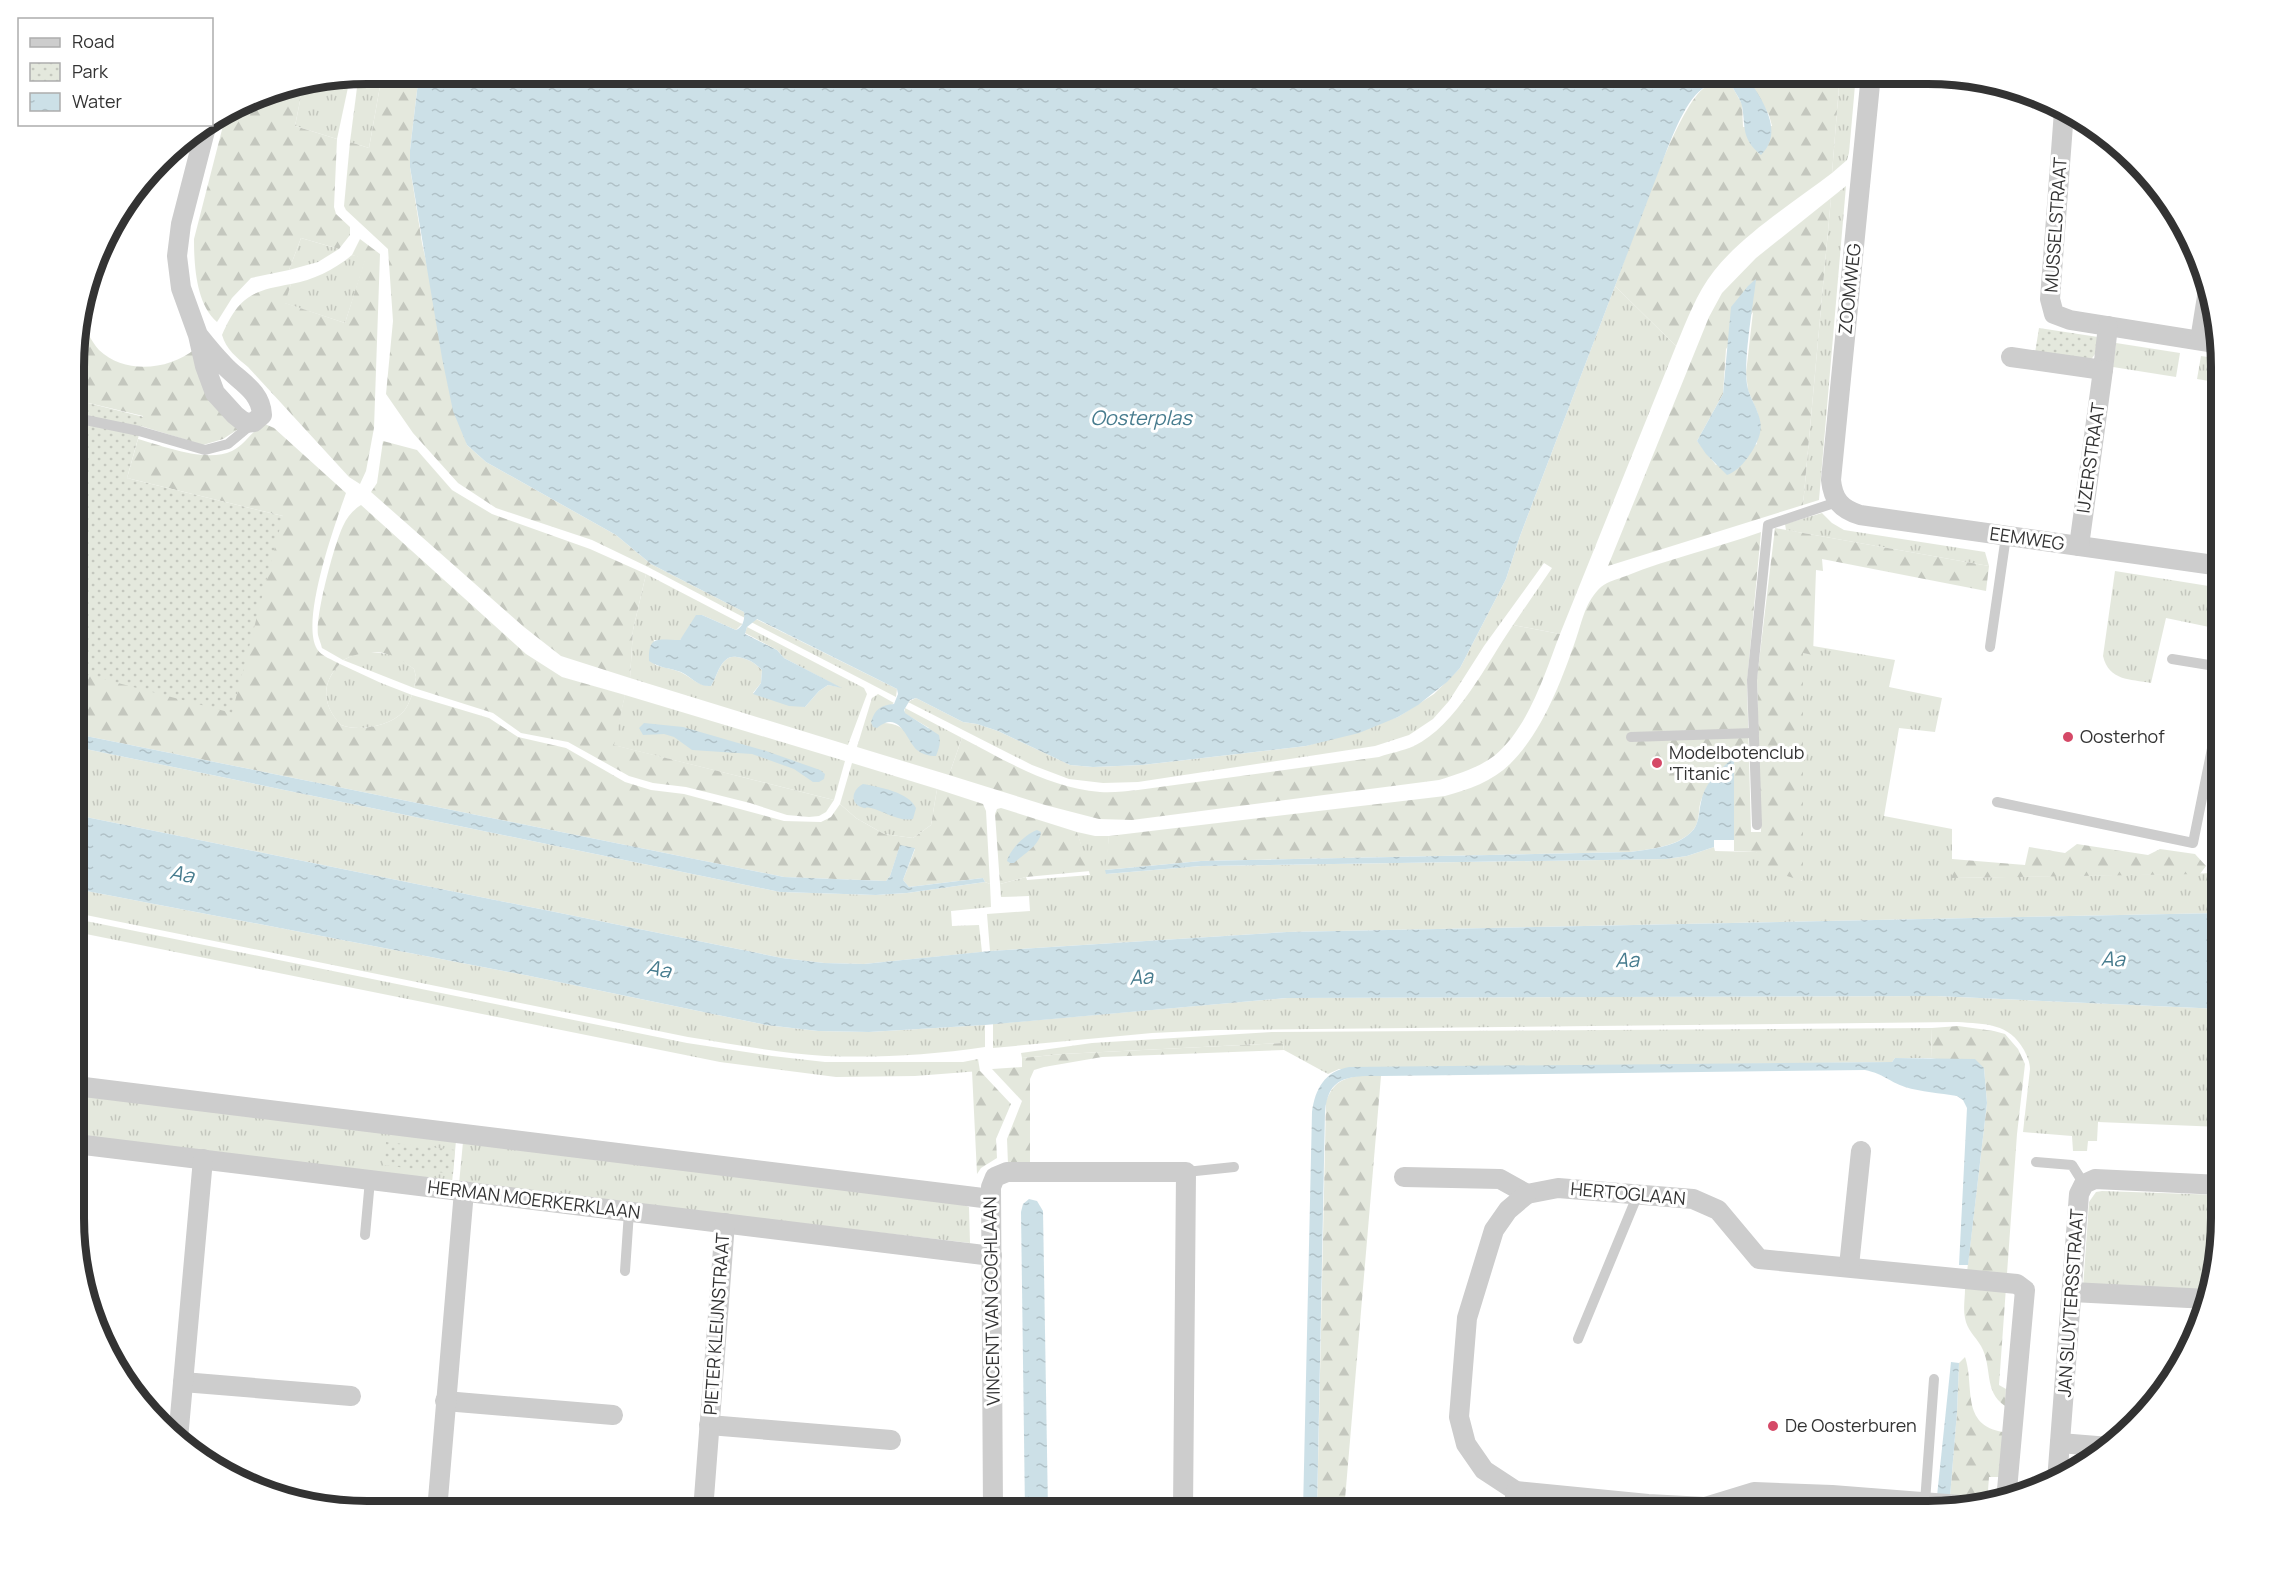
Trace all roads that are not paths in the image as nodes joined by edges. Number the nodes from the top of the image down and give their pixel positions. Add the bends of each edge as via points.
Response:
1 (1870, 84) edge
2 (2063, 119) edge
3 (203, 137) edge
4 (2205, 309) edge
5 (2108, 326) junction
6 (198, 335) junction
7 (2200, 340) junction
8 (2210, 342) edge
9 (2011, 357) dead end
10 (2103, 370) junction
11 (84, 420) edge
12 (254, 422) junction
13 (1837, 502) junction
14 (2006, 536) junction
15 (2079, 546) junction
16 (2211, 565) edge
17 (1990, 647) dead end
18 (2172, 659) dead end
19 (2211, 665) edge
20 (1754, 733) junction
21 (1631, 737) dead end
22 (2211, 754) edge
23 (1997, 802) dead end
24 (1757, 825) dead end
25 (84, 1087) edge
26 (84, 1145) edge
27 (1860, 1151) dead end
28 (202, 1159) junction
29 (2036, 1162) dead end
30 (1234, 1167) dead end
31 (1186, 1172) junction
32 (1404, 1177) dead end
33 (370, 1180) junction
34 (2084, 1184) junction
35 (2211, 1185) edge
36 (464, 1191) junction
37 (1527, 1194) junction
38 (1638, 1194) junction
39 (991, 1199) junction
40 (629, 1212) junction
41 (725, 1223) junction
42 (364, 1235) dead end
43 (992, 1256) junction
44 (1849, 1266) junction
45 (625, 1270) dead end
46 (2072, 1292) junction
47 (2199, 1299) edge
48 (1578, 1339) dead end
49 (1934, 1379) dead end
50 (183, 1382) junction
51 (351, 1396) dead end
52 (446, 1401) junction
53 (613, 1415) dead end
54 (709, 1425) junction
55 (179, 1429) edge
56 (891, 1440) dead end
57 (2060, 1443) junction
58 (2095, 1446) edge
59 (2058, 1469) edge
60 (2007, 1489) edge
61 (1516, 1491) junction
62 (438, 1501) edge
63 (704, 1501) edge
64 (993, 1501) edge
65 (1183, 1501) edge
66 (1514, 1501) edge
67 (1594, 1501) edge
68 (1725, 1501) edge
69 (1908, 1501) edge
70 (1925, 1501) edge

1 - 13 street, ZOOMWEG via 1831,480
2 - 5 street, MUSSELSTRAAT via 2050,299 2054,314
3 - 6 street via 181,224 177,256 181,288
4 - 7 street
5 - 7 street, MUSSELSTRAAT
5 - 10 street, IJZERSTRAAT
6 - 12 street via 215,393 245,423
6 - 12 street via 256,393 262,415
7 - 8 street, MUSSELSTRAAT
9 - 10 street
10 - 15 street, IJZERSTRAAT
11 - 12 lane via 205,450 228,444
13 - 14 street, EEMWEG via 1848,512 1860,515
13 - 20 lane via 1768,525 1752,680
14 - 15 street, EEMWEG
14 - 17 lane
15 - 16 street, EEMWEG
18 - 19 lane
20 - 21 lane
20 - 24 lane
22 - 23 lane via 2193,843
25 - 39 street
26 - 28 street, HERMAN MOERKERKLAAN
27 - 44 street
28 - 33 street, HERMAN MOERKERKLAAN
28 - 50 street
29 - 34 lane, JAN SLUYTERSSTRAAT via 2072,1165
30 - 31 lane, VINCENT VAN GOGHLAAN
31 - 39 street, VINCENT VAN GOGHLAAN via 1007,1172 995,1177
31 - 65 street
32 - 37 street via 1500,1179
33 - 36 street, HERMAN MOERKERKLAAN
33 - 42 lane
34 - 35 street via 2095,1179
34 - 46 street, JAN SLUYTERSSTRAAT via 2079,1194
36 - 40 street, HERMAN MOERKERKLAAN
36 - 52 street
37 - 38 street, HERTOGLAAN via 1558,1188
37 - 61 street via 1508,1210 1494,1230 1467,1318 1459,1417 1466,1444 1484,1470
38 - 44 street, HERTOGLAAN via 1693,1199 1718,1210 1759,1259
38 - 48 lane
39 - 43 street, VINCENT VAN GOGHLAAN
40 - 41 street, HERMAN MOERKERKLAAN
40 - 45 lane
41 - 43 street, HERMAN MOERKERKLAAN
41 - 54 street, PIETER KLEIJNSTRAAT
43 - 64 street, VINCENT VAN GOGHLAAN
44 - 60 street, HERTOGLAAN via 2017,1284 2025,1290
46 - 47 street
46 - 57 street, JAN SLUYTERSSTRAAT
49 - 70 lane
50 - 51 street
50 - 55 street
52 - 53 street
52 - 62 street
54 - 56 street, PIETER KLEIJNSTRAAT
54 - 63 street, PIETER KLEIJNSTRAAT
57 - 58 street
57 - 59 street, JAN SLUYTERSSTRAAT
61 - 66 street
61 - 67 street
68 - 69 street via 1754,1492

